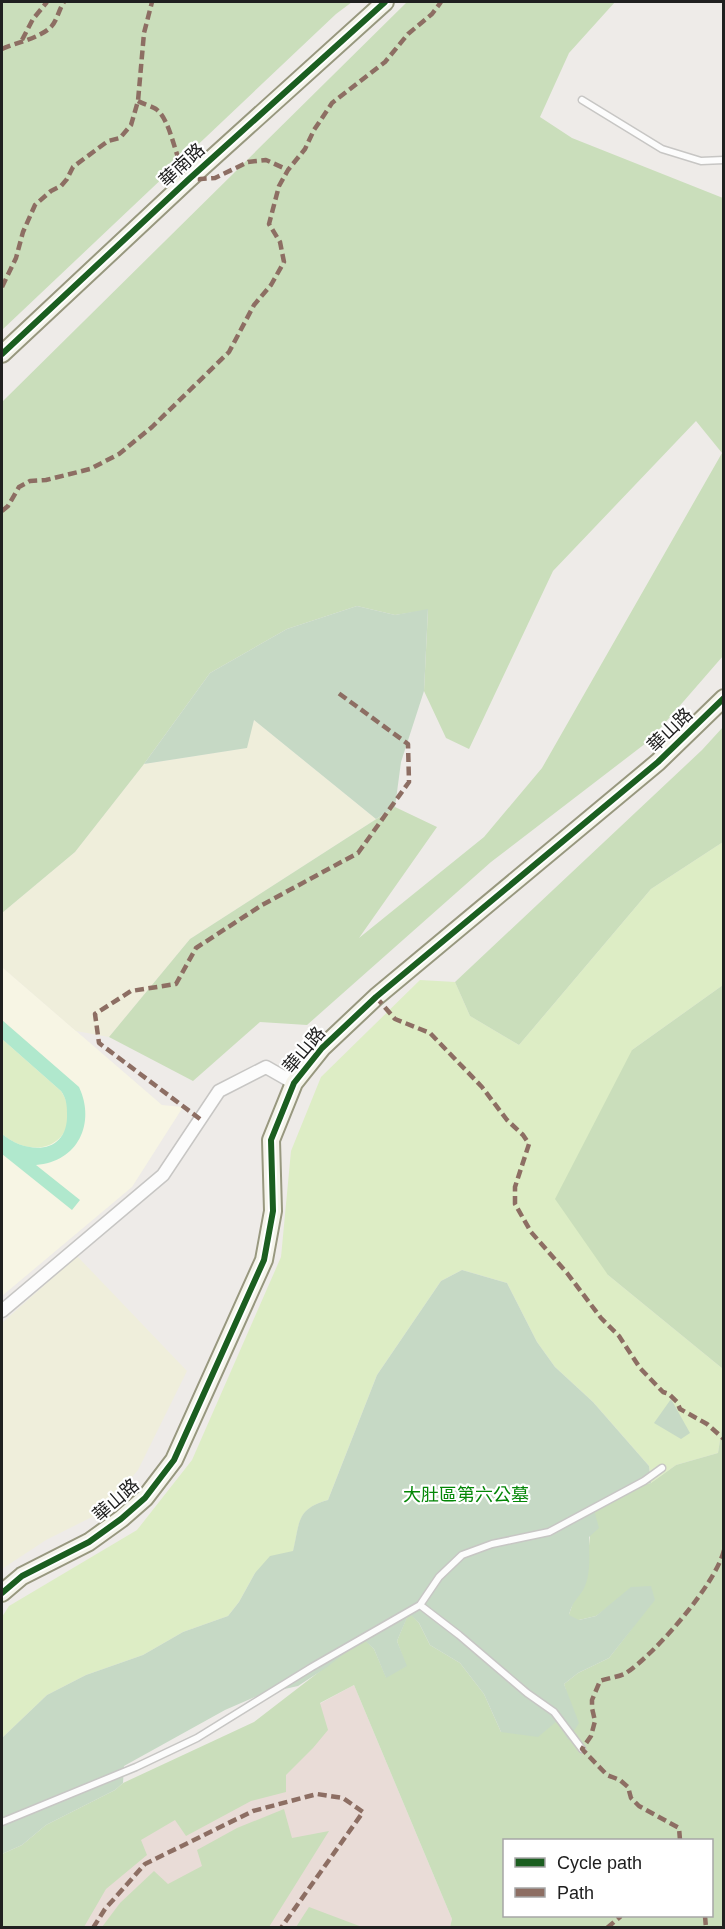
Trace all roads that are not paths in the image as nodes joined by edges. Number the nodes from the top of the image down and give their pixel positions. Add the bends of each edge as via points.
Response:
1 (385, 2) edge
2 (582, 100) dead end
3 (723, 160) edge
4 (2, 354) edge
5 (723, 698) edge
6 (294, 1083) junction
7 (2, 1311) edge
8 (662, 1468) dead end
9 (2, 1593) edge
10 (420, 1605) junction
11 (582, 1749) dead end
12 (2, 1822) edge

1 - 4 street, 華南路
2 - 3 lane via 662,149 701,161
5 - 6 street, 華山路 via 618,798 376,997 322,1047
6 - 7 street via 266,1067 219,1091 163,1174
6 - 9 street, 華山路 via 271,1140 273,1211 264,1260 174,1460 145,1498 121,1518 88,1542 22,1576
8 - 10 lane via 549,1532 462,1555
10 - 11 lane via 554,1712
10 - 12 lane via 197,1738

